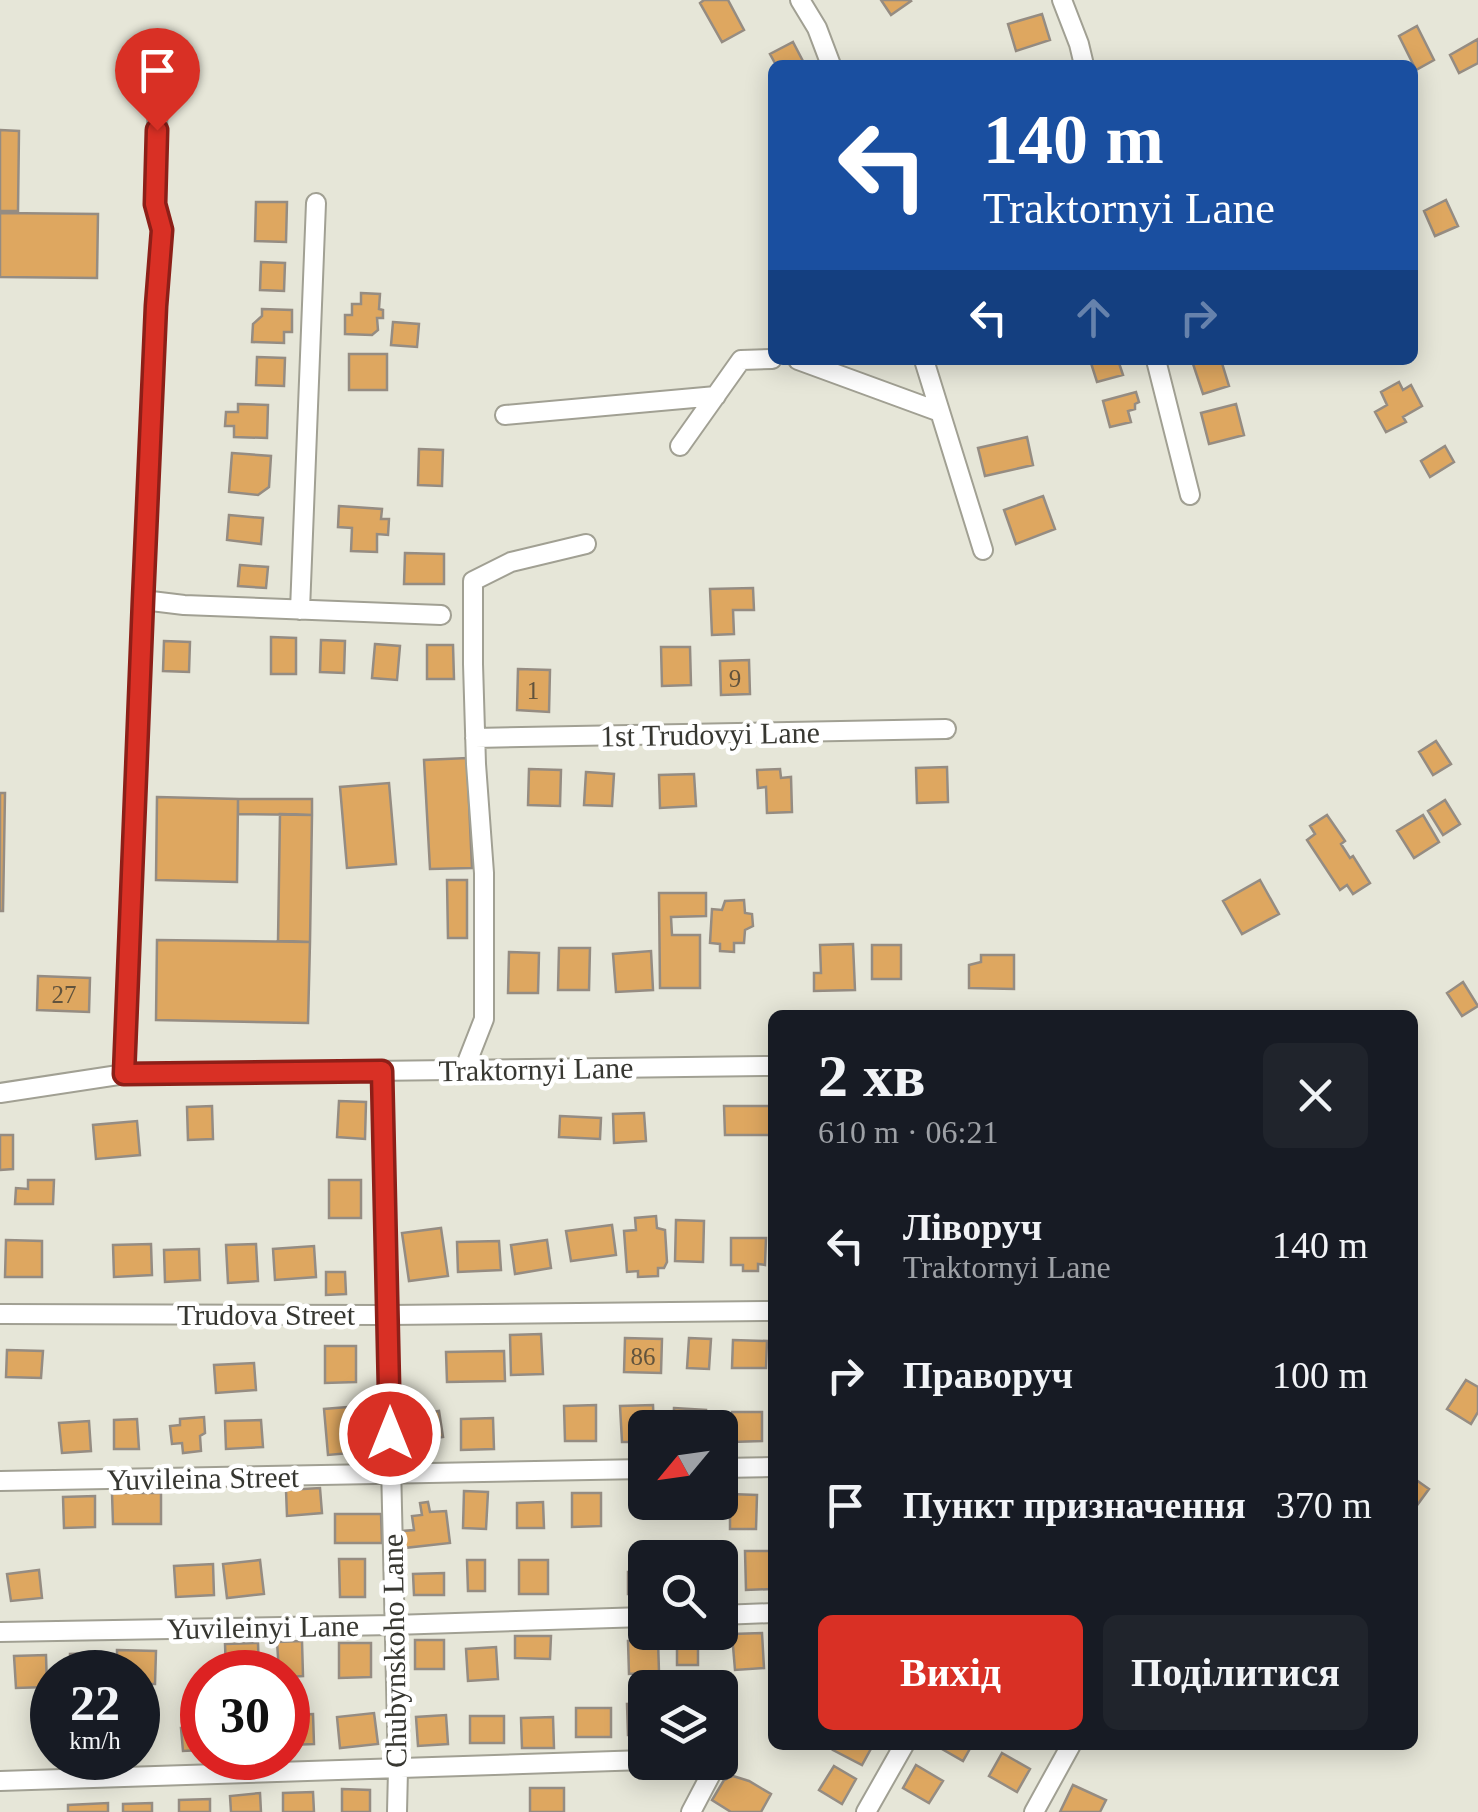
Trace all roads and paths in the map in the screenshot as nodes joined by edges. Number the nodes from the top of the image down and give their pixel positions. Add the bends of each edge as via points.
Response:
1 (800, 0) edge
2 (1062, 0) edge
3 (829, 60) edge
4 (1083, 60) edge
5 (158, 94) dead end
6 (316, 202) dead end
7 (768, 360) edge
8 (812, 365) edge
9 (926, 365) edge
10 (1157, 365) edge
11 (716, 396) junction
12 (940, 412) junction
13 (505, 415) dead end
14 (680, 446) dead end
15 (1190, 496) dead end
16 (586, 544) dead end
17 (983, 550) dead end
18 (143, 600) junction
19 (300, 610) junction
20 (440, 615) dead end
21 (946, 730) dead end
22 (475, 738) junction
23 (768, 1066) edge
24 (464, 1070) junction
25 (382, 1071) junction
26 (124, 1074) junction
27 (0, 1093) edge
28 (768, 1310) edge
29 (0, 1314) edge
30 (389, 1315) junction
31 (768, 1467) edge
32 (738, 1468) edge
33 (628, 1469) edge
34 (390, 1474) junction
35 (0, 1481) edge
36 (768, 1614) edge
37 (738, 1615) edge
38 (628, 1618) edge
39 (393, 1625) junction
40 (0, 1632) edge
41 (901, 1750) edge
42 (1068, 1750) edge
43 (628, 1761) edge
44 (398, 1770) junction
45 (708, 1780) edge
46 (0, 1781) edge
47 (396, 1812) edge
48 (690, 1812) edge
49 (866, 1812) edge
50 (1034, 1812) edge

1 - 3 street
2 - 4 street
5 - 18 street via 155,204 162,230
6 - 19 street
7 - 11 street via 741,360
8 - 12 street
9 - 12 street
10 - 15 street
11 - 13 street
11 - 14 street
12 - 17 street
16 - 22 street via 511,562 473,580
18 - 19 street
18 - 26 street
19 - 20 street
21 - 22 street, 1st Trudovyi Lane
22 - 24 street via 484,1019
23 - 24 street, Traktornyi Lane
24 - 25 street, Traktornyi Lane
25 - 26 street, Traktornyi Lane
25 - 30 street, Chubynskoho Lane
26 - 27 street, Traktornyi Lane
28 - 30 street, Trudova Street
29 - 30 street, Trudova Street
30 - 34 street, Chubynskoho Lane
31 - 32 street
33 - 34 street, Yuvileina Street
34 - 35 street, Yuvileina Street
34 - 39 street, Chubynskoho Lane
36 - 37 street
38 - 39 street, Yuvileinyi Lane
39 - 40 street, Yuvileinyi Lane
39 - 44 street, Chubynskoho Lane
41 - 49 street
42 - 50 street
43 - 44 street
44 - 46 street
44 - 47 street, Chubynskoho Lane
45 - 48 street

